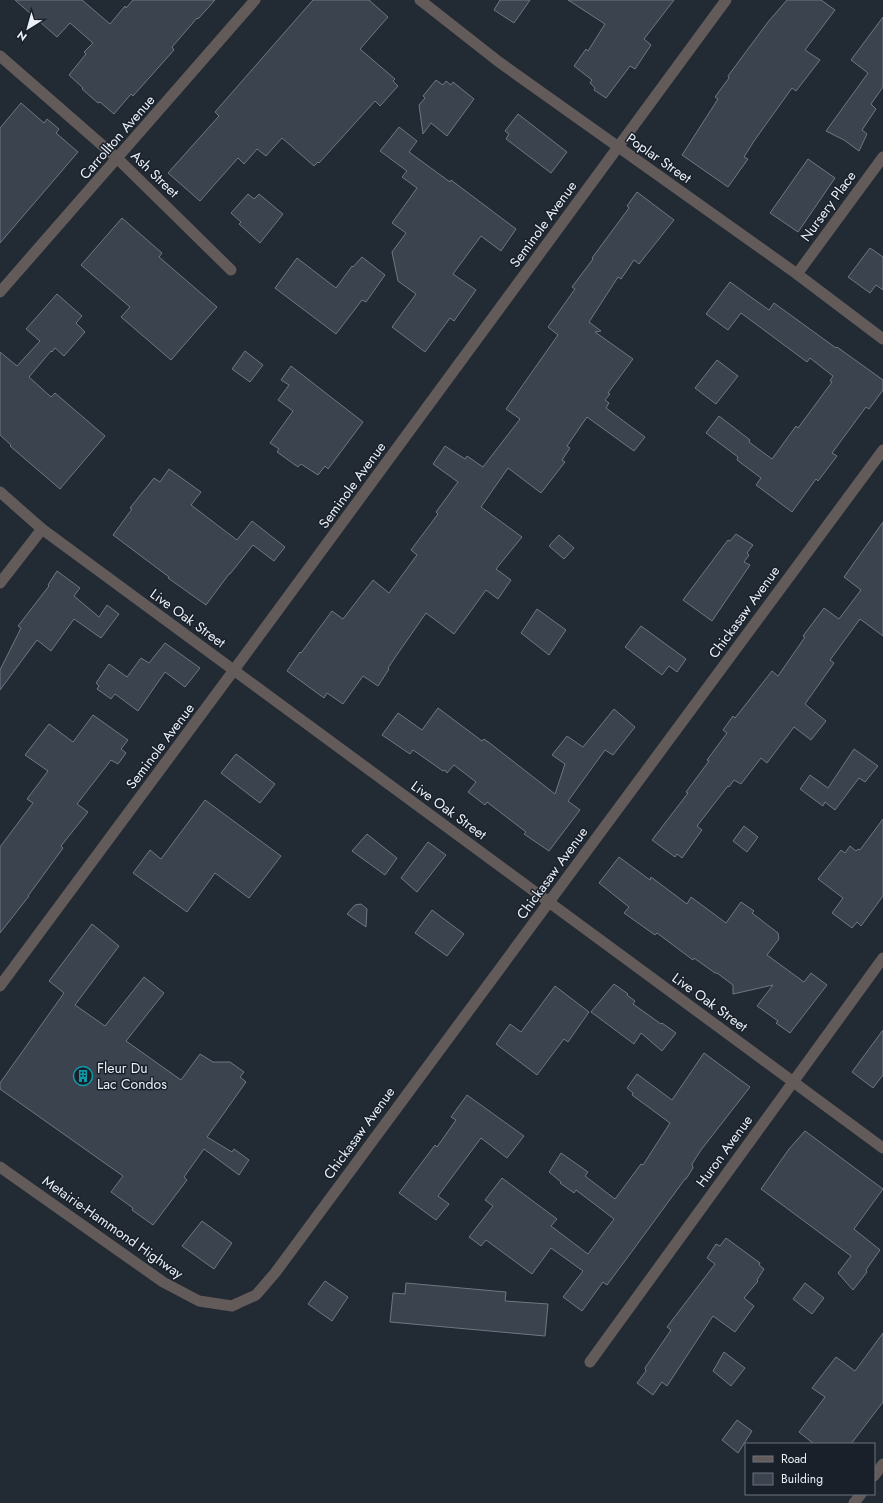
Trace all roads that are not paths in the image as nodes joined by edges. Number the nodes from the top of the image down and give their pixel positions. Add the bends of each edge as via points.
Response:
1 (255, 0) edge
2 (420, 0) edge
3 (726, 0) edge
4 (0, 56) edge
5 (618, 147) junction
6 (883, 157) edge
7 (118, 159) junction
8 (231, 270) dead end
9 (797, 274) junction
10 (0, 292) edge
11 (883, 339) edge
12 (883, 450) edge
13 (0, 492) edge
14 (42, 529) junction
15 (0, 583) edge
16 (234, 670) junction
17 (549, 902) junction
18 (883, 958) edge
19 (0, 986) edge
20 (793, 1082) junction
21 (883, 1148) edge
22 (0, 1167) edge
23 (236, 1304) joint
24 (590, 1362) dead end
25 (883, 1464) edge
26 (875, 1475) edge
27 (860, 1495) edge
28 (854, 1503) edge

1 - 7 street, Carrollton Avenue
2 - 5 street, Poplar Street via 499,62
3 - 5 street, Seminole Avenue
4 - 7 street, Ash Street
5 - 9 street, Poplar Street
5 - 16 street, Seminole Avenue
6 - 9 street, Nursery Place
7 - 8 street, Ash Street
7 - 10 street, Carrollton Avenue
9 - 11 street, Poplar Street
12 - 17 street, Chickasaw Avenue
13 - 14 street, Live Oak Street
14 - 15 street
14 - 16 street, Live Oak Street
16 - 17 street, Live Oak Street
16 - 19 street, Seminole Avenue
17 - 20 street, Live Oak Street
17 - 23 street, Chickasaw Avenue via 274,1273 256,1294
18 - 20 street, Huron Avenue
20 - 21 street, Live Oak Street
20 - 24 street, Huron Avenue
22 - 23 street, Metairie-Hammond Highway via 163,1282 199,1301 232,1306
25 - 26 street
27 - 28 street

